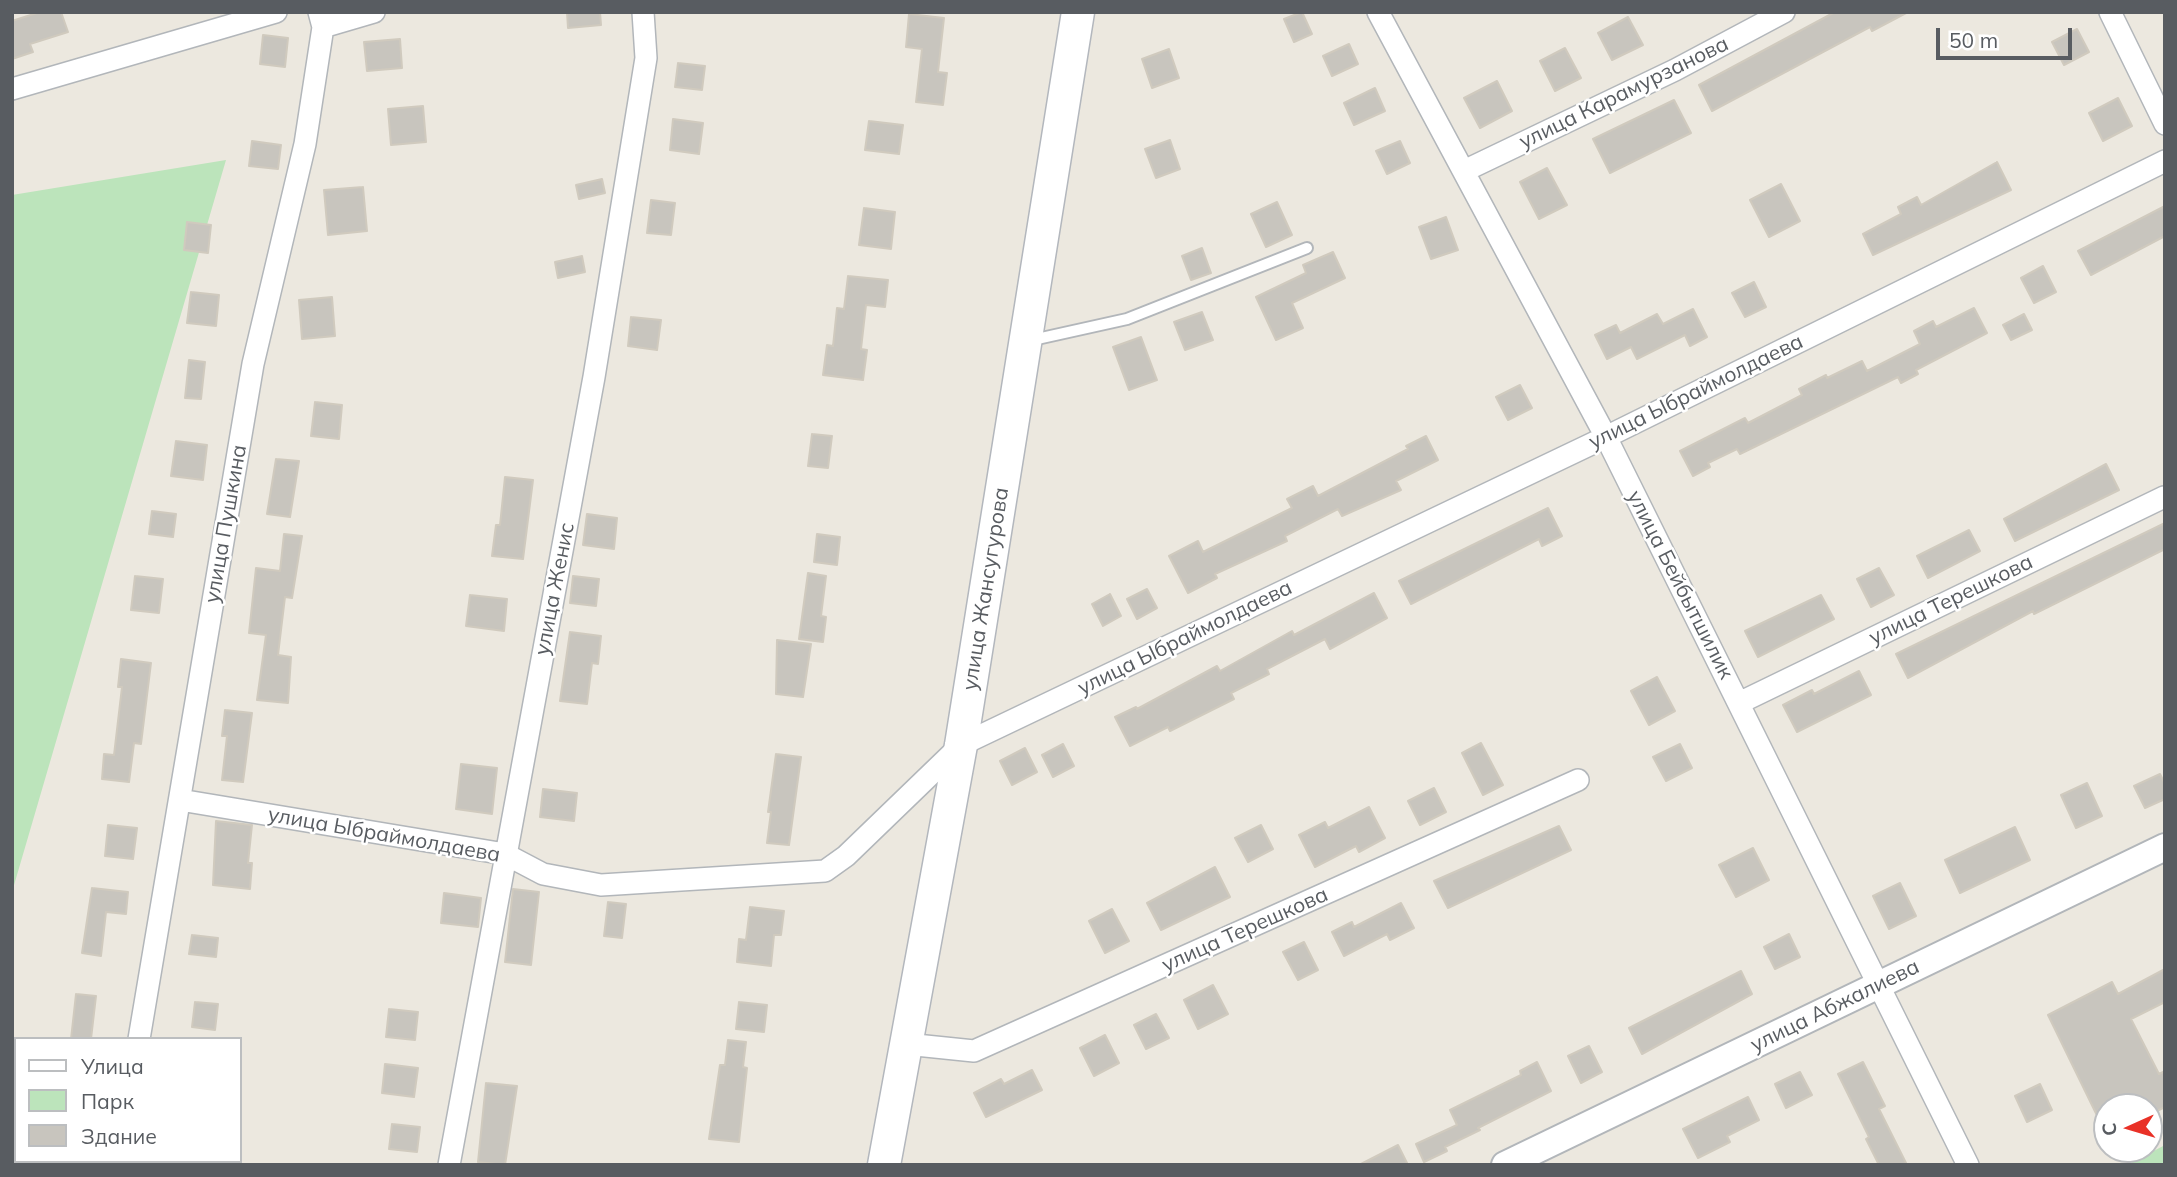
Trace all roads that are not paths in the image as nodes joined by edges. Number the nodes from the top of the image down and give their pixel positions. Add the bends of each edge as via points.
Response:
1 (276, 12) edge
2 (374, 12) edge
3 (643, 12) edge
4 (1078, 12) edge
5 (1378, 12) edge
6 (1784, 12) edge
7 (2110, 12) edge
8 (321, 20) edge
9 (12, 89) edge
10 (2165, 124) edge
11 (2165, 161) edge
12 (1464, 171) junction
13 (1307, 248) dead end
14 (1026, 342) junction
15 (1606, 437) junction
16 (2164, 497) edge
17 (1739, 703) junction
18 (961, 745) junction
19 (1578, 780) dead end
20 (180, 800) junction
21 (2165, 847) edge
22 (505, 854) junction
23 (1880, 985) junction
24 (139, 1037) edge
25 (906, 1044) junction
26 (449, 1165) edge
27 (884, 1165) edge
28 (1505, 1165) edge
29 (1968, 1165) edge

1 - 9 street
2 - 8 street
3 - 22 street, улица Женис via 646,58 594,377
4 - 14 main road, улица Жансугурова
5 - 12 street, улица Бейбытшилик
6 - 12 street, улица Карамурзанова
7 - 10 street
8 - 20 street, улица Пушкина via 305,144 253,365
11 - 15 street, улица Ыбраймолдаева
12 - 15 street, улица Бейбытшилик
13 - 14 lane via 1127,319
14 - 18 main road, улица Жансугурова
15 - 17 street, улица Бейбытшилик
15 - 18 street, улица Ыбраймолдаева
16 - 17 street, улица Терешкова
17 - 23 street, улица Бейбытшилик
18 - 22 street, улица Ыбраймолдаева via 825,871 601,885 543,874
18 - 25 main road, улица Жансугурова
19 - 25 street, улица Терешкова via 974,1051
20 - 22 street, улица Ыбраймолдаева
20 - 24 street, улица Пушкина
21 - 23 street, улица Абжалиева
22 - 26 street, улица Женис
23 - 28 street, улица Абжалиева
23 - 29 street, улица Бейбытшилик
25 - 27 main road, улица Жансугурова

